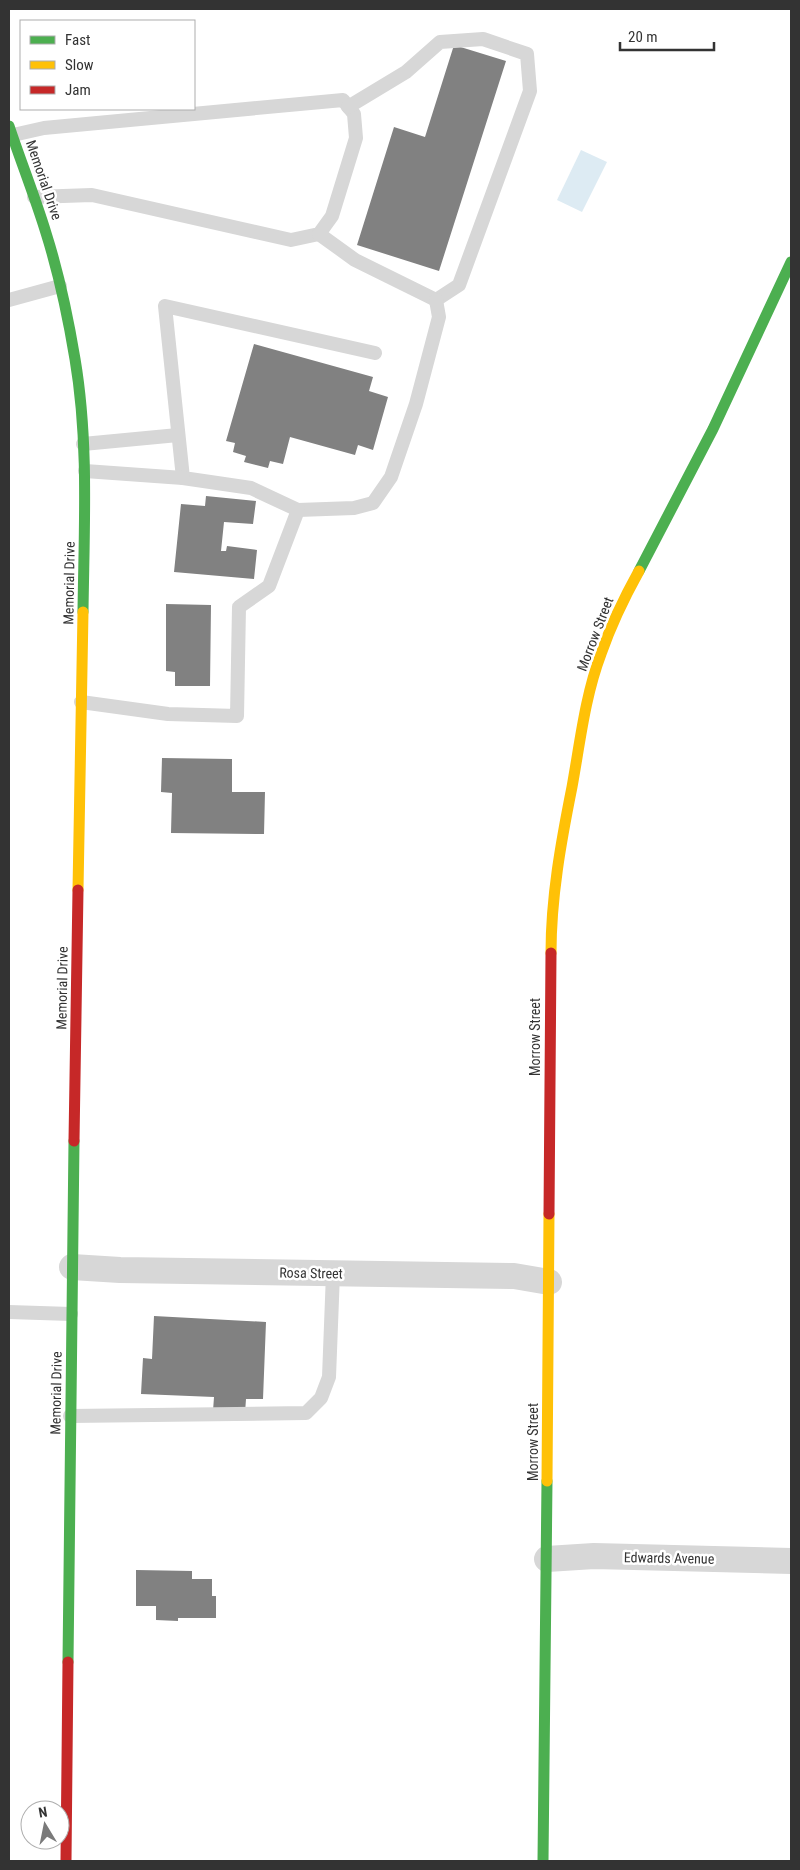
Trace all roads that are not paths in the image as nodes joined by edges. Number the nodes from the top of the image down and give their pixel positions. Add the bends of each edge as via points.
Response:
1 (348, 107) junction
2 (11, 130) edge
3 (34, 196) junction
4 (319, 234) junction
5 (791, 262) edge
6 (60, 286) junction
7 (9, 300) edge
8 (436, 300) junction
9 (376, 353) dead end
10 (178, 435) junction
11 (83, 444) junction
12 (85, 471) junction
13 (183, 478) junction
14 (298, 510) junction
15 (82, 702) junction
16 (72, 1267) junction
17 (334, 1273) junction
18 (549, 1282) junction
19 (9, 1312) edge
20 (71, 1314) junction
21 (70, 1416) junction
22 (547, 1559) junction
23 (791, 1561) edge
24 (66, 1861) edge
25 (543, 1861) edge

1 - 2 lane via 343,100
1 - 4 lane via 354,114 356,138 332,216
1 - 8 lane via 406,72 440,42 483,39 527,54 530,91 478,234 459,285
2 - 3 street, Memorial Drive
3 - 4 lane via 92,195 291,240
3 - 6 street, Memorial Drive
4 - 8 lane via 355,260
5 - 18 street, Morrow Street via 713,428 619,608 600,655 589,696 559,853 551,929
6 - 7 lane
6 - 11 street, Memorial Drive via 75,360
8 - 14 lane via 439,317 416,404 391,477 373,503 354,508
9 - 10 lane via 166,306
10 - 11 lane
10 - 13 lane
11 - 12 street, Memorial Drive
12 - 13 lane
12 - 15 street, Memorial Drive
13 - 14 lane via 251,488
14 - 15 lane via 269,586 238,607 237,716 168,714
15 - 16 street, Memorial Drive
16 - 17 street, Rosa Street
16 - 20 street, Memorial Drive
17 - 18 street, Rosa Street via 514,1276
17 - 21 lane via 329,1378 321,1398 306,1413
18 - 22 street, Morrow Street
19 - 20 lane
20 - 21 street, Memorial Drive
21 - 24 street, Memorial Drive
22 - 23 street, Edwards Avenue via 594,1556
22 - 25 street, Morrow Street

